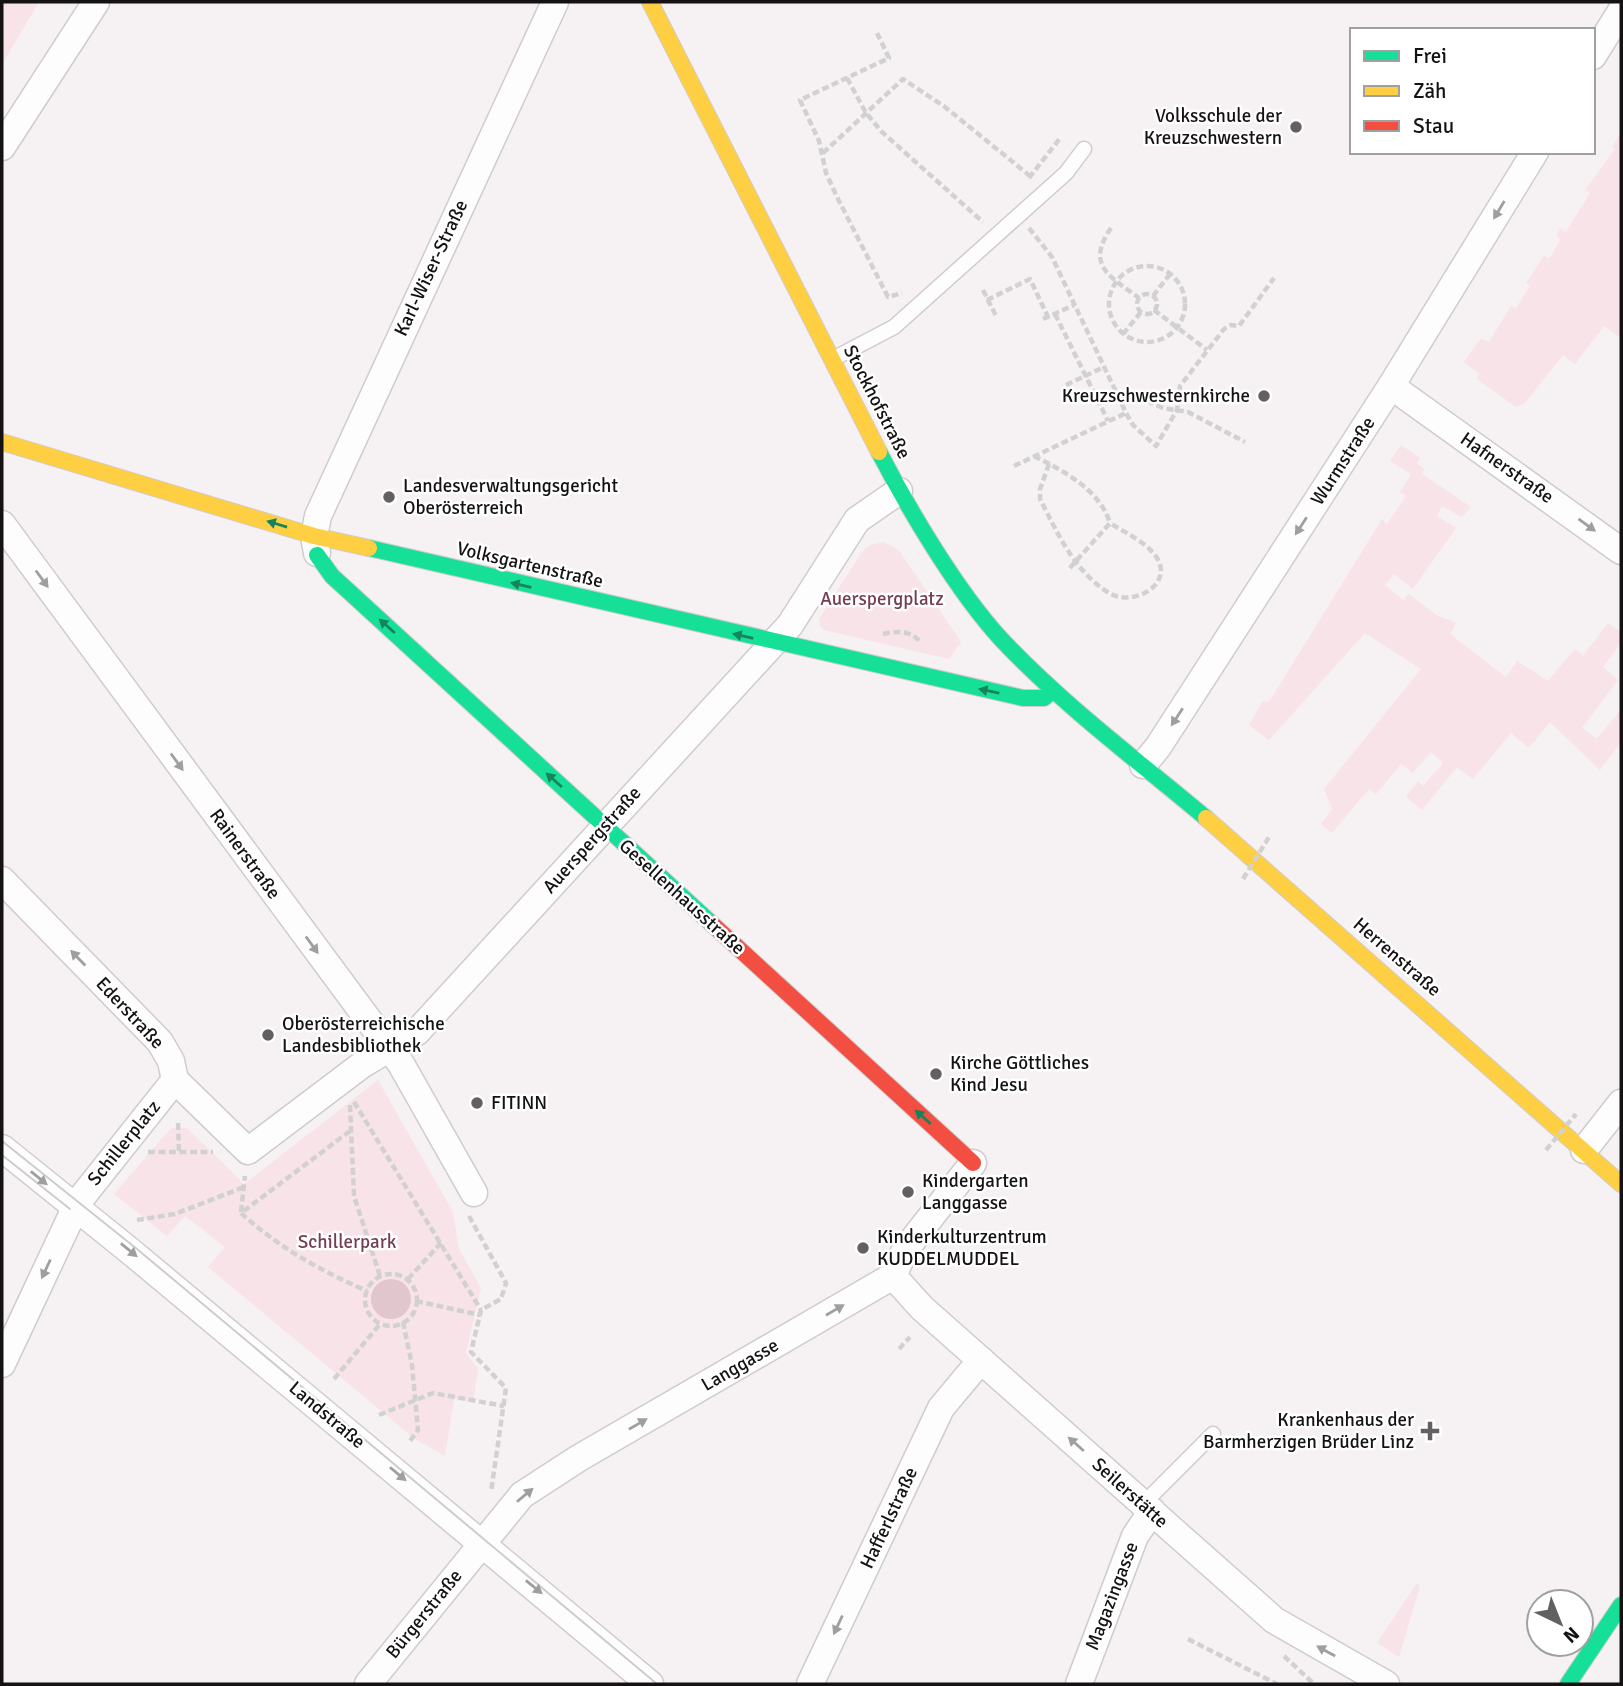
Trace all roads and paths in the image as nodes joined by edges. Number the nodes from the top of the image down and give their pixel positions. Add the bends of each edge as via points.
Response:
1 (96, 2) edge
2 (555, 2) edge
3 (650, 2) edge
4 (1621, 10) edge
5 (877, 33) dead end
6 (1595, 53) edge
7 (846, 78) junction
8 (866, 113) junction
9 (2, 147) edge
10 (1084, 149) dead end
11 (822, 154) junction
12 (1534, 154) edge
13 (1030, 176) dead end
14 (1018, 216) junction
15 (1111, 228) dead end
16 (997, 234) junction
17 (1170, 274) junction
18 (1273, 278) dead end
19 (1116, 281) junction
20 (983, 290) dead end
21 (902, 293) dead end
22 (1153, 296) junction
23 (1139, 298) junction
24 (988, 299) junction
25 (1074, 304) junction
26 (1154, 310) junction
27 (1141, 312) junction
28 (1055, 314) junction
29 (996, 316) dead end
30 (1177, 327) junction
31 (1124, 334) junction
32 (1207, 350) junction
33 (832, 360) junction
34 (1104, 367) junction
35 (1085, 376) junction
36 (1066, 385) dead end
37 (1391, 386) junction
38 (1147, 401) dead end
39 (1177, 410) junction
40 (1126, 413) junction
41 (1108, 421) junction
42 (2, 442) edge
43 (1245, 442) dead end
44 (1034, 456) junction
45 (1049, 464) junction
46 (1014, 466) dead end
47 (899, 491) junction
48 (1110, 523) junction
49 (2, 524) edge
50 (316, 545) junction
51 (1621, 551) edge
52 (1074, 562) junction
53 (1068, 570) dead end
54 (773, 643) junction
55 (1053, 690) junction
56 (1143, 765) junction
57 (605, 826) junction
58 (1269, 837) dead end
59 (1243, 879) dead end
60 (2, 880) edge
61 (389, 1049) junction
62 (175, 1080) junction
63 (1621, 1103) edge
64 (1576, 1114) dead end
65 (178, 1123) dead end
66 (349, 1131) junction
67 (2, 1148) edge
68 (1546, 1150) dead end
69 (1584, 1150) junction
70 (147, 1152) dead end
71 (179, 1152) junction
72 (215, 1152) dead end
73 (973, 1163) joint
74 (247, 1164) junction
75 (1621, 1184) edge
76 (244, 1187) junction
77 (476, 1202) joint
78 (76, 1207) junction
79 (241, 1213) junction
80 (137, 1220) dead end
81 (441, 1243) junction
82 (380, 1276) junction
83 (893, 1276) junction
84 (408, 1279) junction
85 (367, 1291) junction
86 (416, 1301) junction
87 (480, 1313) junction
88 (403, 1322) junction
89 (380, 1324) junction
90 (910, 1337) dead end
91 (899, 1349) dead end
92 (981, 1360) junction
93 (2, 1364) edge
94 (334, 1379) dead end
95 (414, 1401) junction
96 (504, 1406) junction
97 (379, 1415) dead end
98 (1213, 1434) dead end
99 (410, 1441) dead end
100 (491, 1492) dead end
101 (1148, 1508) junction
102 (481, 1543) junction
103 (1621, 1605) edge
104 (1188, 1639) dead end
105 (1279, 1651) dead end
106 (368, 1684) edge
107 (650, 1684) edge
108 (810, 1684) edge
109 (1079, 1684) edge
110 (1277, 1684) edge
111 (1314, 1684) edge
112 (1386, 1684) edge
113 (1568, 1684) edge

1 - 9 street
2 - 50 street, Karl-Wiser-Straße via 318,516
3 - 33 street, Stockhofstraße
4 - 6 street
5 - 7 path via 889,58
7 - 8 path
7 - 11 path via 800,100
8 - 11 path
8 - 13 path via 903,79 964,121
8 - 16 path
10 - 14 lane via 1066,173
11 - 21 path via 837,197 888,297
12 -> 37 street, Wurmstraße
14 - 16 lane
14 - 25 path via 1052,257
15 - 19 path via 1098,258
16 - 33 lane via 894,327
17 - 19 path via 1151,265 1139,266
17 - 22 path
17 - 30 path via 1184,296 1185,308
18 - 32 path via 1239,326 1224,329
19 - 23 path
19 - 31 path via 1108,299 1109,312
20 - 24 path
22 - 23 path
22 - 26 path
23 - 27 path
24 - 28 path via 1030,279 1046,318
24 - 29 path
25 - 28 path
25 - 34 path
26 - 27 path
26 - 30 path
27 - 31 path
28 - 35 path
30 - 31 path via 1154,341 1142,342
30 - 32 path
32 - 39 path via 1180,386
33 - 47 street, Stockhofstraße
34 - 35 path
34 - 40 path
35 - 36 path
35 - 41 path
37 -> 51 street, Hafnerstraße
37 -> 56 street, Wurmstraße
38 - 39 path
39 - 40 path via 1156,446
39 - 43 path
40 - 41 path
41 - 44 path
50 -> 42 street, Volksgartenstraße
44 - 45 path
44 - 46 path
45 - 48 path via 1096,498
45 - 52 path via 1040,499
47 - 54 street, Auerspergstraße via 857,520 790,625
47 - 55 street, Stockhofstraße via 970,600 1000,638
48 - 52 path
48 - 52 path via 1157,558 1161,577 1153,588 1141,596 1110,594
49 -> 61 street, Rainerstraße
54 -> 50 street, Volksgartenstraße
57 -> 50 street, Gesellenhausstraße via 332,576
52 - 53 path
55 -> 54 street, Volksgartenstraße via 1044,698 1023,698
54 - 57 street, Auerspergstraße
55 - 56 street, Stockhofstraße
56 - 69 street, Herrenstraße
57 - 61 street, Auerspergstraße via 417,1032
73 -> 57 street, Gesellenhausstraße
58 - 59 path, bridge
62 -> 60 street, Ederstraße via 160,1042
61 - 74 street, Auerspergstraße via 363,1064
61 - 77 street, Rainerstraße
62 - 74 street, Ederstraße
62 - 78 street, Schillerplatz
63 - 69 street
64 - 68 path, bridge
65 - 71 path
66 - 79 path
66 - 81 path via 351,1097
66 - 82 path via 354,1196
67 -> 78 street, Landstraße
69 - 75 street, Herrenstraße
70 - 71 path
71 - 72 path
73 - 83 street via 905,1250
74 - 76 path
76 - 79 path
76 - 80 path via 175,1214
77 - 87 path via 468,1217 506,1283 501,1298
78 -> 93 street, Schillerplatz
78 -> 102 street, Landstraße
79 - 85 path via 275,1243
81 - 84 path
81 - 87 path
82 - 84 path via 394,1273
82 - 85 path
83 - 92 street, Seilerstätte
102 -> 83 street, Langgasse via 522,1495 579,1458
84 - 86 path
85 - 89 path via 364,1300 369,1314
86 - 87 path
86 - 88 path
87 - 96 path via 471,1352 506,1388
88 - 89 path
88 - 95 path
89 - 94 path
90 - 91 path
101 -> 92 street, Seilerstätte
92 -> 108 street, Hafferlstraße via 941,1408
95 - 96 path via 433,1393
95 - 97 path
95 - 99 path via 418,1430
96 - 100 path
98 - 101 lane
101 - 109 street, Magazingasse
112 -> 101 street, Seilerstätte via 1293,1634
102 - 106 street, Bürgerstraße
102 -> 107 street, Landstraße
103 - 113 street
104 - 110 path
105 - 111 path

